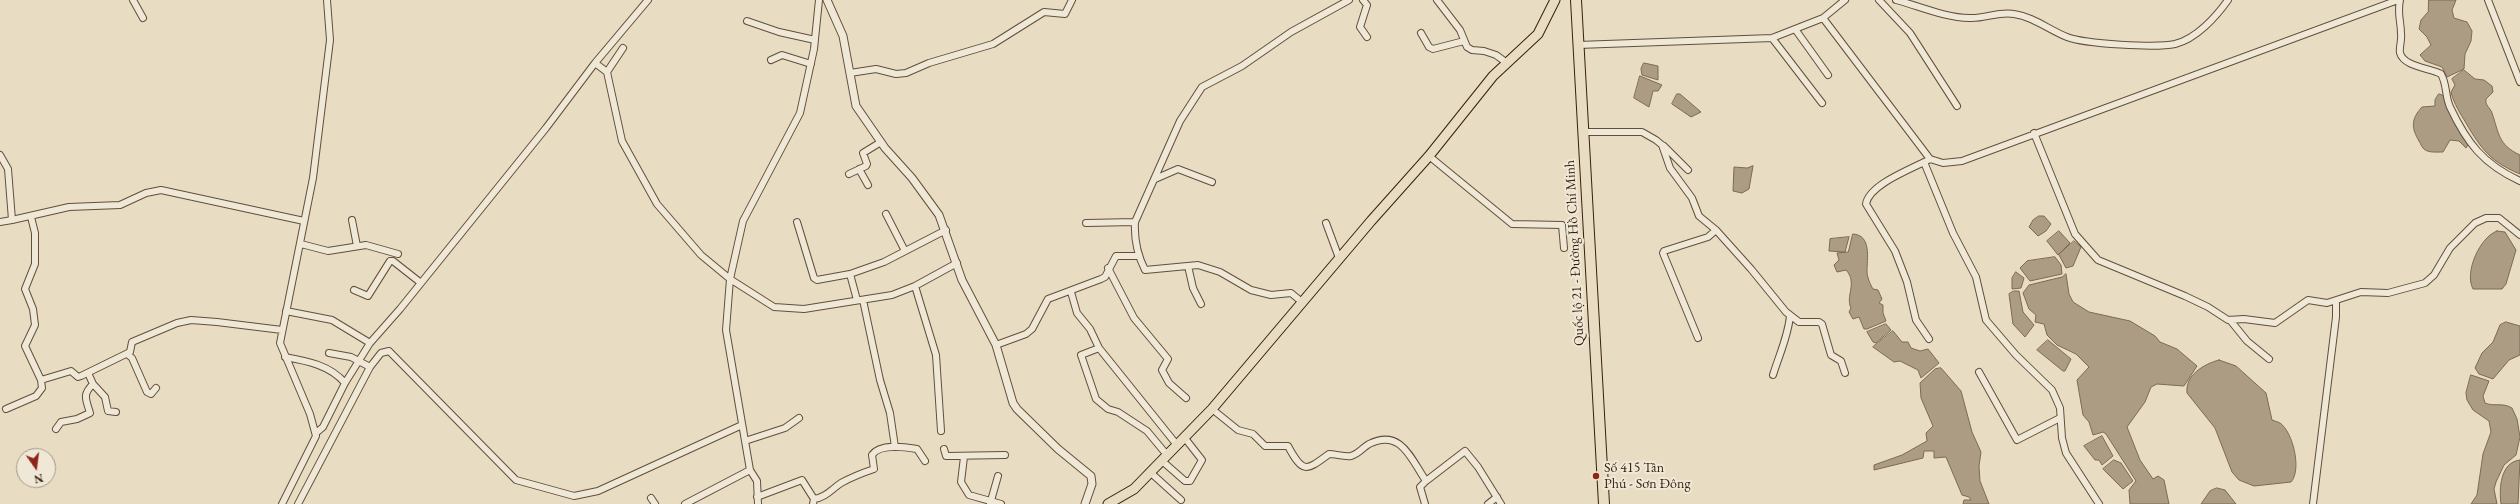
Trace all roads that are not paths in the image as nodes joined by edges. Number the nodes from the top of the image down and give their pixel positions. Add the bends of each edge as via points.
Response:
1 (133, 0) edge
2 (326, 0) edge
3 (648, 0) edge
4 (819, 0) edge
5 (828, 0) edge
6 (1072, 0) edge
7 (1349, 0) edge
8 (1363, 0) edge
9 (1436, 0) edge
10 (1556, 0) edge
11 (1576, 0) edge
12 (1845, 0) edge
13 (1879, 0) edge
14 (1896, 0) edge
15 (2228, 0) edge
16 (2399, 0) edge
17 (2488, 0) edge
18 (143, 18) dead end
19 (1823, 18) junction
20 (747, 20) dead end
21 (1795, 29) junction
22 (1421, 33) dead end
23 (1367, 37) dead end
24 (1772, 38) junction
25 (815, 40) junction
26 (1464, 41) junction
27 (1578, 45) junction
28 (623, 48) dead end
29 (771, 60) dead end
30 (595, 63) junction
31 (1507, 63) junction
32 (811, 64) junction
33 (607, 72) junction
34 (850, 74) junction
35 (1828, 75) dead end
36 (2520, 82) edge
37 (1822, 103) dead end
38 (1957, 106) dead end
39 (1582, 132) junction
40 (2034, 133) junction
41 (881, 142) junction
42 (1662, 145) junction
43 (0, 155) edge
44 (1429, 156) junction
45 (1927, 160) junction
46 (859, 169) junction
47 (1688, 170) dead end
48 (849, 174) dead end
49 (1155, 178) junction
50 (2520, 181) edge
51 (1212, 182) dead end
52 (868, 185) dead end
53 (886, 214) dead end
54 (32, 217) junction
55 (12, 220) junction
56 (352, 220) dead end
57 (304, 221) junction
58 (0, 222) edge
59 (797, 222) dead end
60 (1135, 222) junction
61 (1086, 223) dead end
62 (1326, 223) dead end
63 (946, 230) junction
64 (1716, 230) junction
65 (2520, 235) edge
66 (301, 244) junction
67 (357, 246) junction
68 (1564, 248) dead end
69 (905, 251) junction
70 (398, 254) dead end
71 (1138, 256) junction
72 (1339, 258) junction
73 (957, 263) junction
74 (1188, 266) junction
75 (1108, 268) junction
76 (850, 274) junction
77 (730, 279) junction
78 (421, 283) junction
79 (915, 286) junction
80 (354, 290) dead end
81 (1071, 292) junction
82 (860, 300) junction
83 (2336, 301) junction
84 (1302, 302) junction
85 (1202, 304) dead end
86 (286, 311) junction
87 (1790, 316) junction
88 (2230, 320) junction
89 (282, 330) junction
90 (1698, 338) dead end
91 (1928, 339) dead end
92 (370, 343) junction
93 (996, 344) junction
94 (1099, 348) junction
95 (330, 353) dead end
96 (127, 354) junction
97 (285, 357) junction
98 (2269, 359) dead end
99 (360, 360) junction
100 (370, 366) junction
101 (88, 372) junction
102 (1979, 372) dead end
103 (1845, 373) dead end
104 (1773, 376) dead end
105 (40, 380) junction
106 (345, 383) junction
107 (93, 384) junction
108 (156, 388) dead end
109 (1186, 398) dead end
110 (1212, 409) junction
111 (6, 410) dead end
112 (116, 412) dead end
113 (799, 418) dead end
114 (2060, 418) junction
115 (742, 425) junction
116 (56, 429) dead end
117 (941, 431) dead end
118 (316, 433) junction
119 (1184, 437) junction
120 (745, 441) junction
121 (1176, 445) junction
122 (895, 447) junction
123 (944, 449) dead end
124 (1005, 456) dead end
125 (964, 457) junction
126 (1164, 458) junction
127 (925, 461) dead end
128 (750, 470) junction
129 (1151, 473) junction
130 (998, 476) dead end
131 (1426, 481) junction
132 (757, 497) junction
133 (1497, 497) junction
134 (650, 498) dead end
135 (1180, 500) dead end
136 (813, 502) edge
137 (990, 502) edge
138 (282, 504) edge
139 (298, 504) edge
140 (655, 504) edge
141 (685, 504) edge
142 (758, 504) edge
143 (1001, 504) edge
144 (1085, 504) edge
145 (1108, 504) edge
146 (1425, 504) edge
147 (1488, 504) edge
148 (1501, 504) edge
149 (1604, 504) edge
150 (2099, 504) edge
151 (2313, 504) edge

1 - 18 street
2 - 57 street via 329,53 313,178
3 - 30 street
4 - 25 street
5 - 34 street via 843,36
6 - 34 street via 1065,14 1044,12 993,44 929,63 906,73 896,74 876,69
7 - 49 street via 1291,32 1242,66 1202,87 1180,121
8 - 23 street via 1367,5 1360,27
9 - 26 street via 1460,30
10 - 31 main road via 1538,34
11 - 27 highway, Quốc lộ 21 - Đường Hồ Chí Minh
12 - 19 street
13 - 38 street via 1910,33
14 - 15 street via 1961,18 1997,14 2023,16 2066,36 2086,42 2168,44 2186,39 2206,25
16 - 40 street
16 - 50 street via 2397,14 2402,58 2413,65 2433,69 2441,74 2449,105 2482,159
17 - 36 street
19 - 21 street
19 - 45 street
20 - 25 street via 779,32
21 - 24 street
21 - 35 street
22 - 26 street via 1428,47 1433,49
24 - 27 street
24 - 37 street
25 - 32 street
26 - 31 street via 1472,50 1484,51
27 - 39 highway, Quốc lộ 21 - Đường Hồ Chí Minh
28 - 33 street
29 - 32 street via 782,55
30 - 33 street
30 - 78 street
31 - 44 main road via 1493,76
32 - 77 street via 800,113 743,221
33 - 77 street via 622,141 657,204 701,255
34 - 41 street via 856,106
39 - 42 street via 1642,132
39 - 149 highway, Quốc lộ 21 - Đường Hồ Chí Minh
40 - 45 street via 1956,162
40 - 88 street via 2070,224 2089,252 2107,265 2185,296
41 - 46 street via 863,153 868,164
41 - 63 street via 912,178
42 - 47 street
42 - 64 street via 1670,168 1692,198 1699,216
43 - 55 street via 8,169
44 - 68 street via 1512,224 1562,224
44 - 72 main road
45 - 91 street via 1888,180 1868,198 1866,204 1895,251 1904,272 1916,320
45 - 114 street via 1953,233 1976,277 1986,320 2052,390 2058,402
46 - 48 street
46 - 52 street
49 - 51 street via 1178,169
49 - 60 street
53 - 69 street
54 - 55 street
54 - 57 street via 70,207 120,205 133,197 161,190
54 - 105 street via 35,264 25,289 33,309 35,325 25,346
55 - 58 street
56 - 67 street
57 - 66 street
59 - 76 street via 814,278 817,280
60 - 61 street
60 - 71 street via 1134,236
62 - 72 street
63 - 69 street
63 - 73 street
64 - 87 street
64 - 90 street via 1708,236 1663,253
65 - 83 street via 2499,218 2481,220 2450,248 2434,275 2426,282 2388,293 2365,292
66 - 67 street via 320,250 336,251
66 - 86 street
67 - 70 street via 366,245
69 - 76 street via 884,262
71 - 74 street via 1145,270
71 - 75 street via 1116,256
72 - 84 main road
73 - 79 street
73 - 93 street via 971,299 980,310
74 - 84 street via 1198,265 1220,272 1251,290 1271,295 1291,293
74 - 85 street via 1193,288
75 - 81 street via 1101,279
75 - 109 street via 1134,318 1168,359 1162,370 1169,383
76 - 82 street
77 - 82 street via 774,307 804,309
77 - 115 street via 726,330
78 - 80 street via 390,261 368,296
78 - 92 street
79 - 82 street via 892,295
79 - 117 street via 936,354
81 - 93 street via 1052,296 1044,302 1039,317 1026,334
81 - 94 street via 1077,313 1090,329
82 - 122 street via 890,413
83 - 88 street via 2325,303 2308,300 2275,323
83 - 151 street
84 - 110 main road
86 - 89 street
86 - 92 street via 332,320
87 - 103 street via 1803,323 1822,324 1832,357 1841,361
87 - 104 street via 1788,336 1778,355
88 - 98 street via 2247,341
89 - 96 street via 188,321 162,328 132,342 131,351
89 - 97 street via 280,343
92 - 99 street
93 - 144 street via 1009,393 1017,410 1091,476 1092,484
94 - 121 street
94 - 126 street via 1081,355 1096,399 1108,409 1147,431
95 - 99 street
96 - 101 street
96 - 108 street via 132,358 147,392 151,394
97 - 106 street via 319,365 339,376
97 - 118 street
99 - 100 street
99 - 106 street
100 - 115 street via 381,353 389,351 516,480 574,496 598,491
100 - 139 street
101 - 105 street via 78,377 69,371
101 - 107 street
102 - 114 street via 2017,440
105 - 111 street via 42,388 39,393
106 - 118 street via 323,427
107 - 112 street via 105,397 108,411
107 - 116 street via 85,392 84,398 90,413 61,422
110 - 119 main road
110 - 131 street via 1238,430 1253,434 1265,446 1288,446 1296,462 1308,467 1318,464 1329,454 1352,456 1373,442 1388,439 1397,441
113 - 120 street via 785,428
114 - 150 street via 2066,454
115 - 120 street
118 - 138 street
119 - 121 main road
119 - 126 street via 1202,460 1190,481 1185,481
120 - 128 street
121 - 126 main road
122 - 127 street via 917,449
122 - 136 street via 873,453 874,469 859,474
123 - 125 street via 945,456
124 - 125 street
125 - 137 street via 961,482 969,495
126 - 129 main road
128 - 132 street via 756,481
128 - 141 street
129 - 135 street
129 - 145 main road via 1134,489
130 - 137 street
131 - 133 street via 1465,451
131 - 146 street via 1420,487
132 - 136 street via 802,480
132 - 142 street
133 - 147 street
133 - 148 street
134 - 140 street
137 - 143 street

